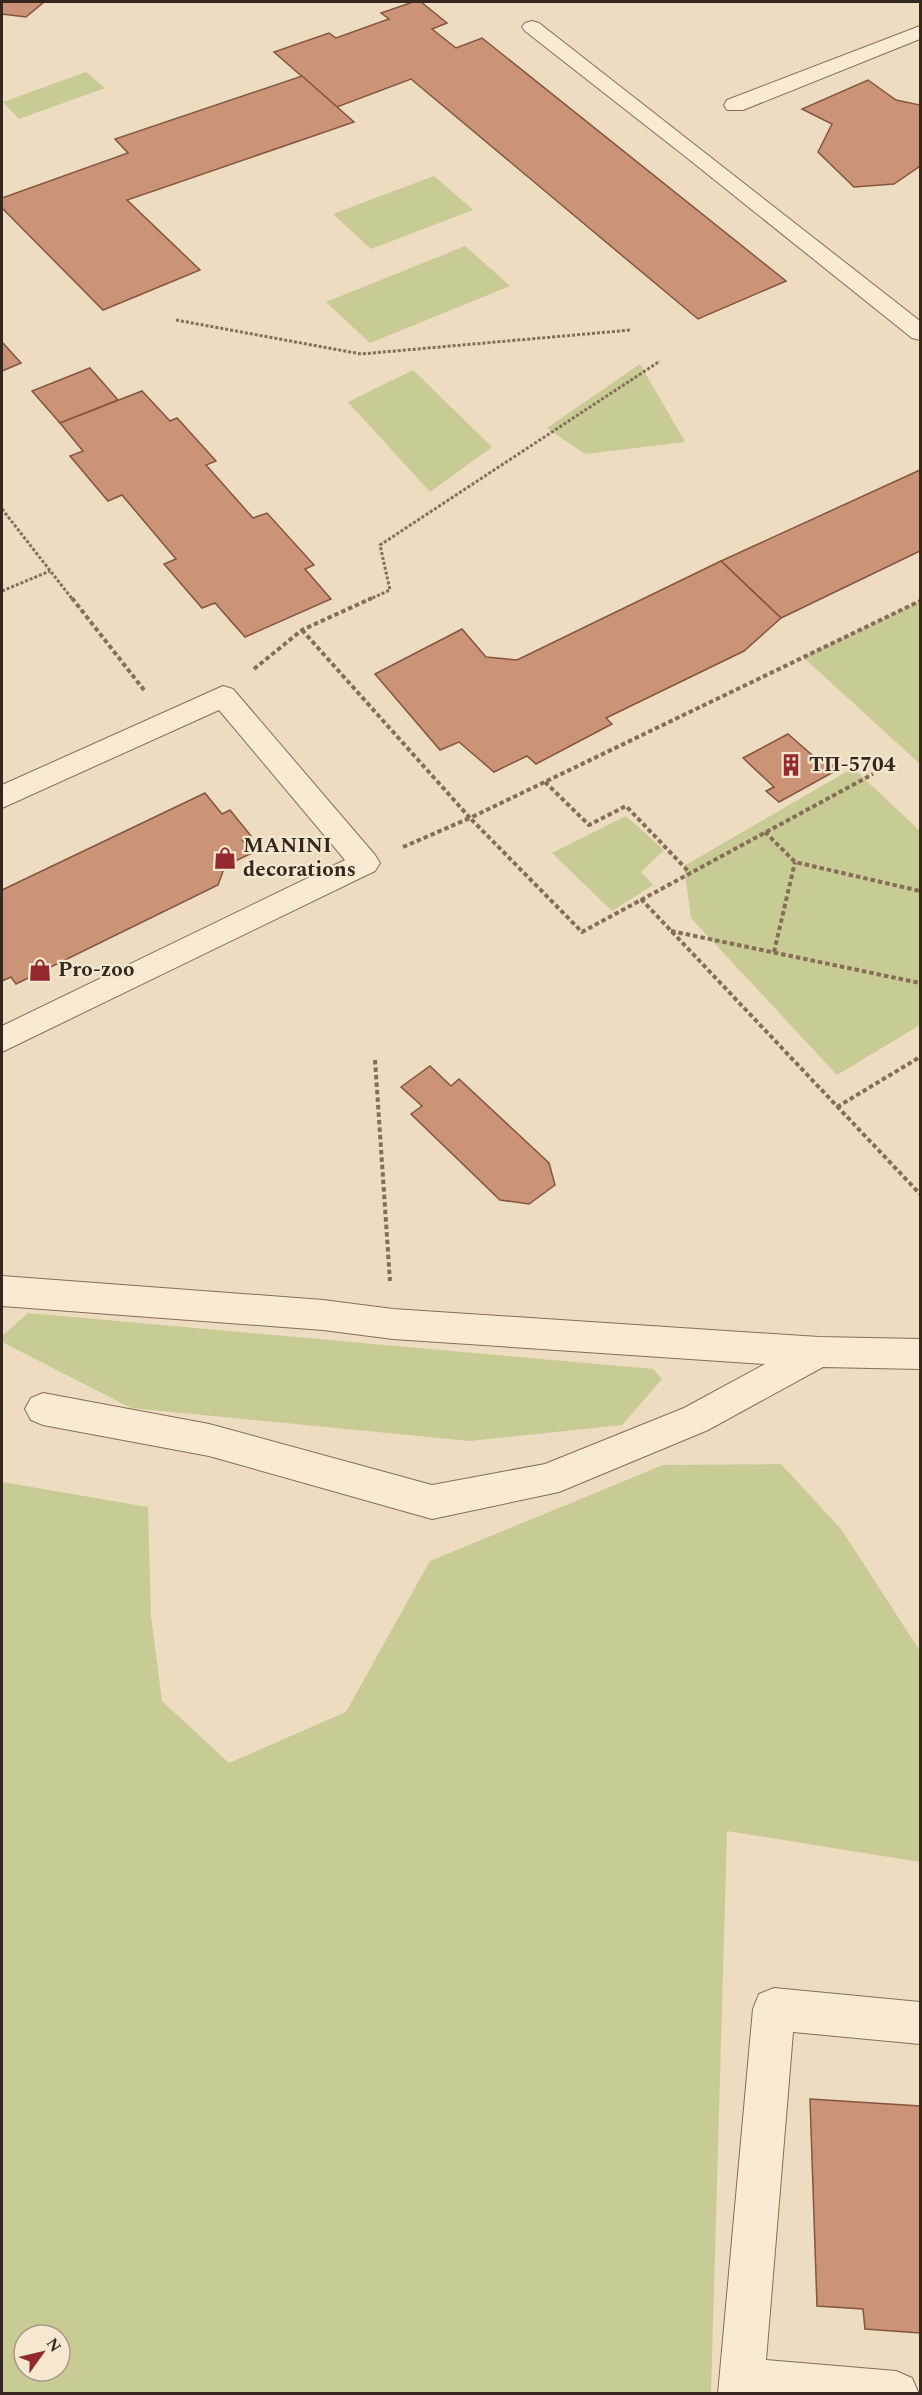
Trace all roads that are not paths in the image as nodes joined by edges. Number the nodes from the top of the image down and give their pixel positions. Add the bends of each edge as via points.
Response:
1 (532, 27) dead end
2 (921, 32) edge
3 (735, 105) dead end
4 (921, 333) edge
5 (2, 797) edge
6 (2, 1040) edge
7 (2, 1291) edge
8 (819, 1352) junction
9 (921, 1354) edge
10 (43, 1409) dead end
11 (921, 2024) edge
12 (742, 2387) edge
13 (896, 2394) edge

1 - 4 lane
2 - 3 lane
5 - 6 lane via 223,696 365,863
7 - 8 lane via 393,1324
8 - 9 lane
8 - 10 lane via 696,1419 546,1480 432,1502 209,1440
11 - 12 lane via 774,2009
12 - 13 lane

